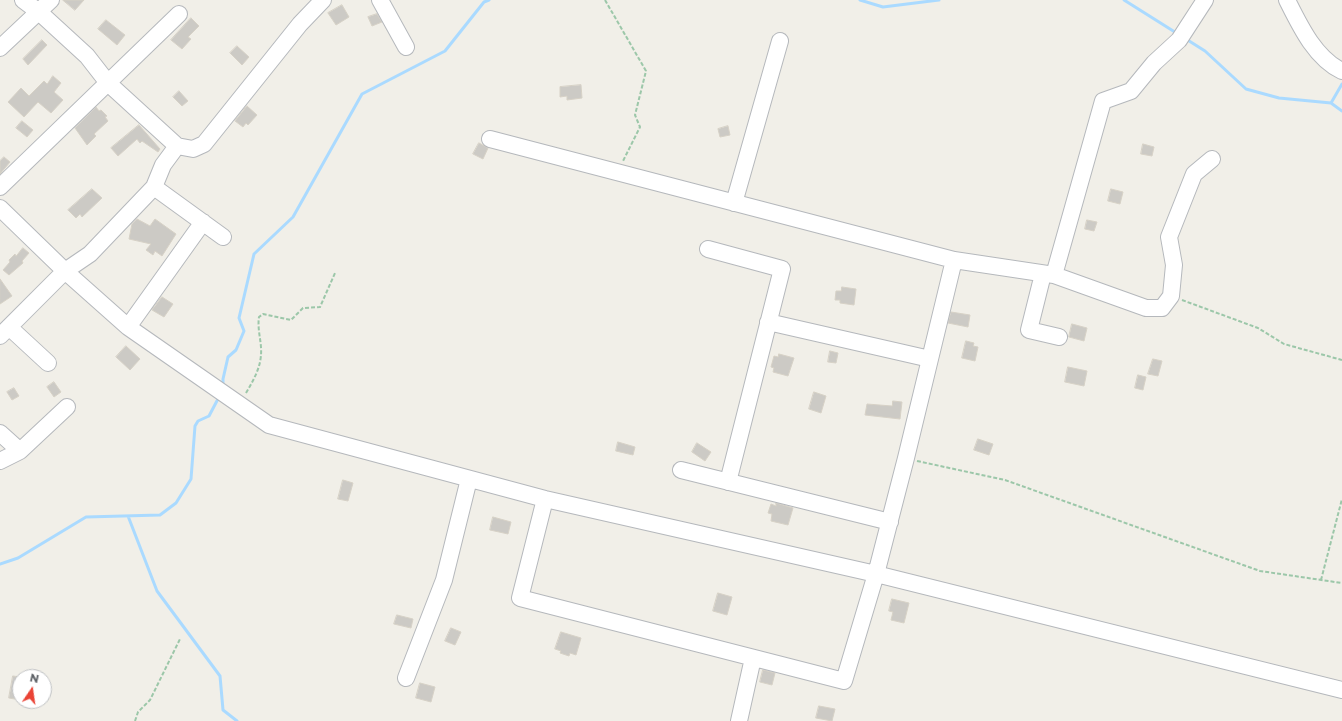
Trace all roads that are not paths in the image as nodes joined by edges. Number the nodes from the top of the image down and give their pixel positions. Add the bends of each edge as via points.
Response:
1 (23, 0) edge
2 (51, 0) edge
3 (323, 0) edge
4 (380, 0) edge
5 (1205, 0) edge
6 (1287, 0) edge
7 (39, 12) junction
8 (179, 14) dead end
9 (780, 41) dead end
10 (406, 47) dead end
11 (0, 48) edge
12 (1342, 71) edge
13 (108, 83) junction
14 (490, 139) dead end
15 (177, 146) junction
16 (1212, 158) dead end
17 (0, 187) edge
18 (154, 187) junction
19 (734, 203) junction
20 (0, 208) edge
21 (203, 222) junction
22 (223, 237) dead end
23 (708, 249) dead end
24 (954, 260) junction
25 (65, 271) junction
26 (1048, 274) junction
27 (768, 322) junction
28 (128, 327) junction
29 (5, 331) edge
30 (1059, 337) dead end
31 (930, 359) junction
32 (48, 363) dead end
33 (67, 407) dead end
34 (0, 432) edge
35 (20, 451) junction
36 (0, 461) edge
37 (681, 470) dead end
38 (469, 479) junction
39 (728, 482) junction
40 (545, 499) junction
41 (890, 522) junction
42 (876, 574) junction
43 (753, 658) junction
44 (406, 678) dead end
45 (1342, 690) edge
46 (739, 721) edge

1 - 7 street
2 - 7 street
3 - 15 street via 300,24 204,144 193,149
4 - 10 street
5 - 26 street via 1179,40 1154,63 1131,91 1103,101
6 - 12 street via 1317,51
7 - 11 street
7 - 13 street via 87,56
8 - 13 street
9 - 19 street
13 - 15 street
13 - 17 street
14 - 19 street
15 - 18 street via 163,166
16 - 26 street via 1194,174 1169,237 1174,265 1171,296 1162,308 1146,308
18 - 21 street
18 - 25 street via 90,254
19 - 24 street
20 - 25 street
21 - 22 street
21 - 28 street
23 - 27 street via 782,269
24 - 26 street
24 - 31 street
25 - 28 street
25 - 29 street
26 - 30 street via 1029,330
27 - 31 street
27 - 39 street
28 - 38 street via 269,425
29 - 32 street
31 - 41 street
33 - 35 street
34 - 35 street
35 - 36 street
37 - 39 street
38 - 40 street
38 - 44 street via 444,580
39 - 41 street
40 - 42 street
40 - 43 street via 520,598
41 - 42 street
42 - 43 street via 844,681
42 - 45 street
43 - 46 street

